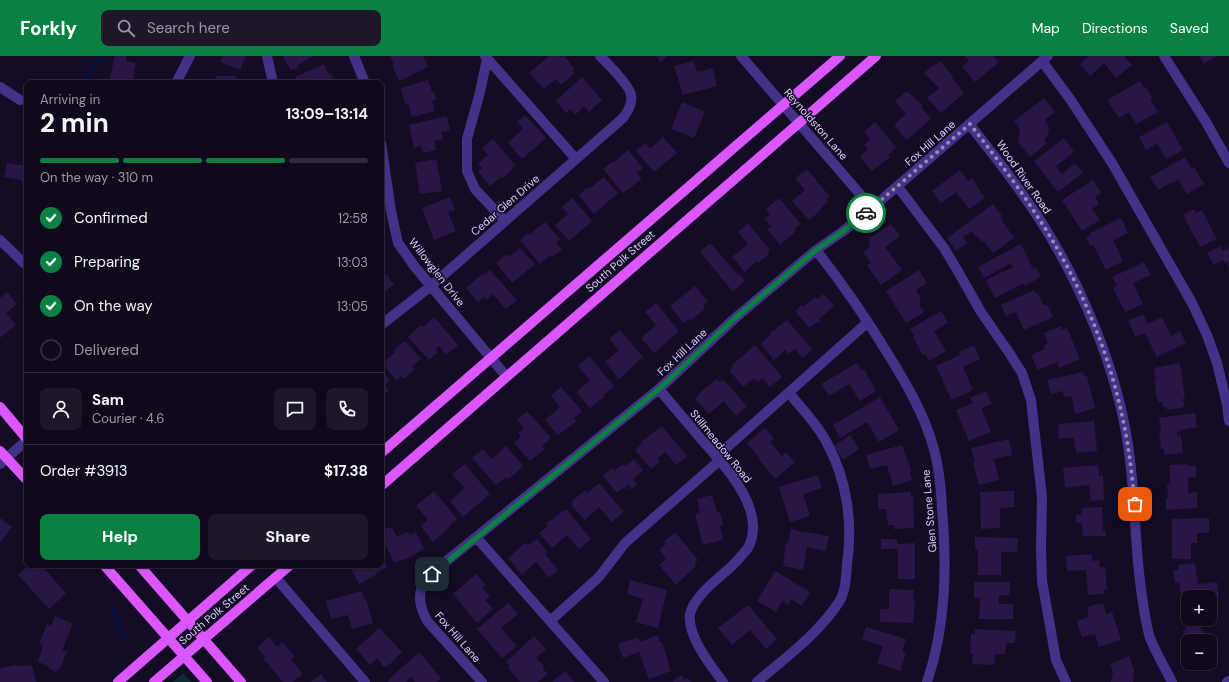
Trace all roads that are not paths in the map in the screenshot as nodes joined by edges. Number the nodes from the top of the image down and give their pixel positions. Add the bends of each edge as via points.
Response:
1 (190, 56) edge
2 (267, 56) edge
3 (354, 56) edge
4 (600, 56) edge
5 (741, 56) edge
6 (840, 56) edge
7 (876, 56) edge
8 (1164, 56) edge
9 (486, 57) edge
10 (1045, 59) edge
11 (178, 80) edge
12 (272, 80) edge
13 (364, 80) edge
14 (0, 87) edge
15 (20, 100) dead end
16 (783, 104) junction
17 (799, 122) junction
18 (970, 124) junction
19 (576, 159) junction
20 (384, 163) edge
21 (1229, 163) edge
22 (898, 186) junction
23 (872, 208) junction
24 (505, 221) junction
25 (0, 240) edge
26 (816, 250) junction
27 (24, 263) edge
28 (430, 286) junction
29 (868, 322) junction
30 (384, 323) edge
31 (490, 358) junction
32 (506, 376) junction
33 (659, 389) junction
34 (788, 393) junction
35 (0, 408) edge
36 (1229, 421) edge
37 (24, 436) edge
38 (24, 441) edge
39 (384, 449) edge
40 (2, 458) edge
41 (718, 459) junction
42 (24, 477) edge
43 (384, 483) edge
44 (476, 537) junction
45 (107, 568) edge
46 (141, 568) edge
47 (249, 568) edge
48 (287, 568) edge
49 (276, 578) junction
50 (188, 621) junction
51 (550, 621) junction
52 (168, 638) junction
53 (204, 639) junction
54 (184, 655) junction
55 (118, 682) edge
56 (154, 682) edge
57 (207, 682) edge
58 (242, 682) edge
59 (365, 682) edge
60 (482, 682) edge
61 (604, 682) edge
62 (723, 682) edge
63 (757, 682) edge
64 (927, 682) edge
65 (1066, 682) edge
66 (1172, 682) edge

1 - 11 street
2 - 12 street
3 - 13 street
4 - 19 street, Cedar Glen Drive via 632,95 630,105 623,118
5 - 16 street, Reynoldston Lane
6 - 16 main road, South Polk Street
7 - 17 main road, South Polk Street
8 - 21 street
9 - 19 street
9 - 24 street via 480,92 466,139 467,171 475,189
10 - 18 street, Fox Hill Lane
10 - 36 street via 1112,163 1192,303 1208,335 1217,363
14 - 15 street
16 - 17 street, Reynoldston Lane
16 - 31 main road, South Polk Street
17 - 23 street, Reynoldston Lane
17 - 32 main road, South Polk Street
18 - 22 street, Fox Hill Lane
18 - 66 street, Wood River Road via 1040,220 1068,269 1096,331 1115,386 1128,445 1135,504 1138,571 1150,638
19 - 24 street, Cedar Glen Drive
20 - 28 street, Willowglen Drive via 398,244
22 - 23 street, Fox Hill Lane
22 - 65 street via 944,248 981,312 1022,373 1032,400 1042,497 1042,581 1056,660
23 - 26 street, Fox Hill Lane
24 - 28 street, Cedar Glen Drive
25 - 27 street
26 - 29 street, Glen Stone Lane via 842,282
26 - 33 street, Fox Hill Lane via 734,319
28 - 30 street, Cedar Glen Drive
28 - 31 street, Willowglen Drive
29 - 34 street
29 - 64 street, Glen Stone Lane via 917,405 933,446 940,479 945,553 944,597 941,626
31 - 32 street, Willowglen Drive
31 - 39 main road, South Polk Street
32 - 43 main road, South Polk Street
33 - 41 street, Stillmeadow Road
33 - 44 street, Fox Hill Lane
34 - 41 street
34 - 63 street via 827,442 840,471 847,499 849,555 840,600 827,620
35 - 37 main road
38 - 40 street
40 - 42 main road
41 - 51 street via 625,544 599,577
41 - 62 street, Stillmeadow Road via 740,487 754,530 753,540 748,548 698,600 690,615 691,628 700,647
44 - 51 street
44 - 60 street, Fox Hill Lane via 426,580 420,592 420,600 422,613 428,622
45 - 52 main road
46 - 50 main road
47 - 50 main road, South Polk Street
48 - 49 main road, South Polk Street
49 - 53 main road, South Polk Street
49 - 59 street
50 - 52 main road, South Polk Street
50 - 53 main road
51 - 61 street
52 - 54 main road
52 - 55 main road, South Polk Street
53 - 54 main road, South Polk Street
53 - 58 main road
54 - 56 main road, South Polk Street
54 - 57 main road

